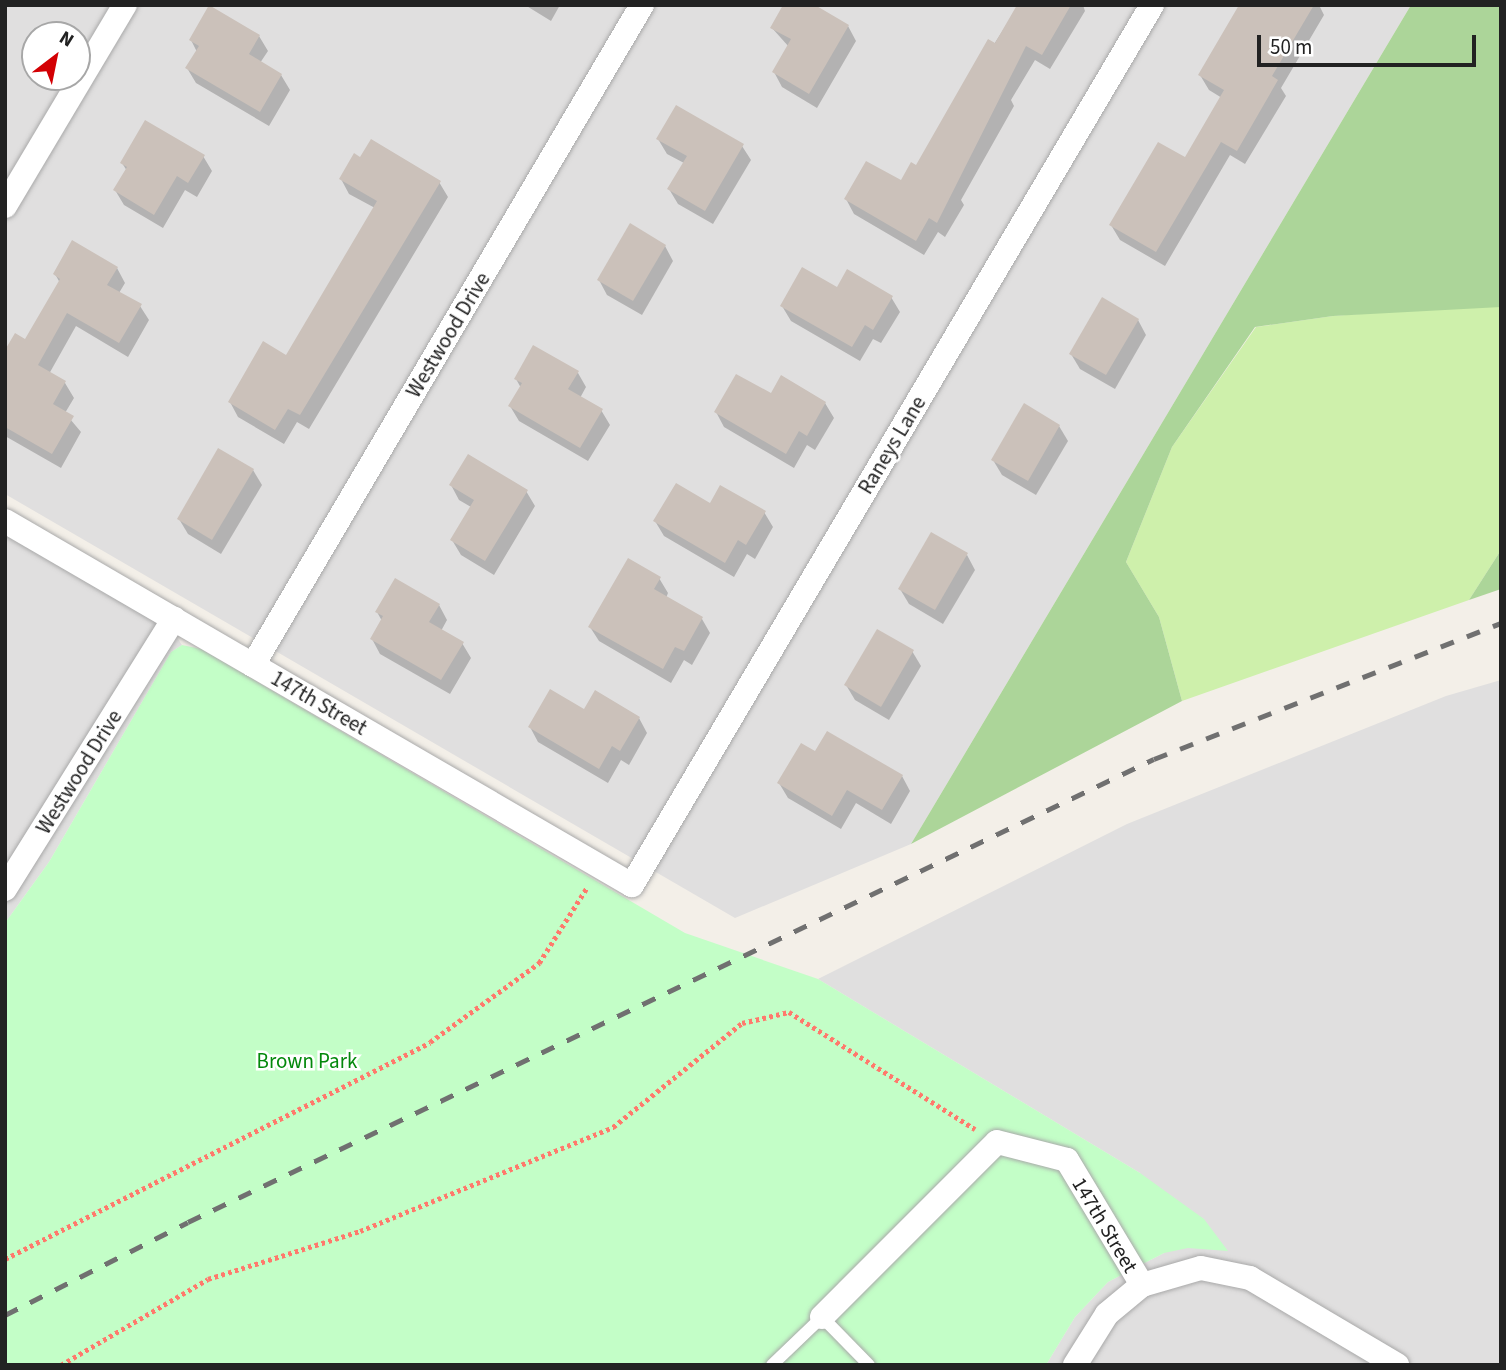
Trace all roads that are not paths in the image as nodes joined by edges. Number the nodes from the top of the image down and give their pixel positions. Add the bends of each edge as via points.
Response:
1 (125, 5) edge
2 (642, 5) edge
3 (1152, 5) edge
4 (5, 206) edge
5 (5, 521) edge
6 (174, 619) junction
7 (253, 665) junction
8 (632, 886) joint
9 (5, 889) edge
10 (1142, 1285) junction
11 (822, 1317) junction
12 (772, 1365) edge
13 (869, 1365) edge
14 (1075, 1365) edge
15 (1397, 1365) edge

1 - 4 street
2 - 7 street, Westwood Drive
3 - 8 street, Raneys Lane
5 - 6 street, 147th Street
6 - 7 street, 147th Street
6 - 9 street, Westwood Drive
7 - 8 street, 147th Street
10 - 11 street, 147th Street via 1067,1160 997,1142
10 - 14 street via 1107,1314
10 - 15 street, 147th Street via 1201,1268 1250,1278
11 - 12 lane
11 - 13 lane

